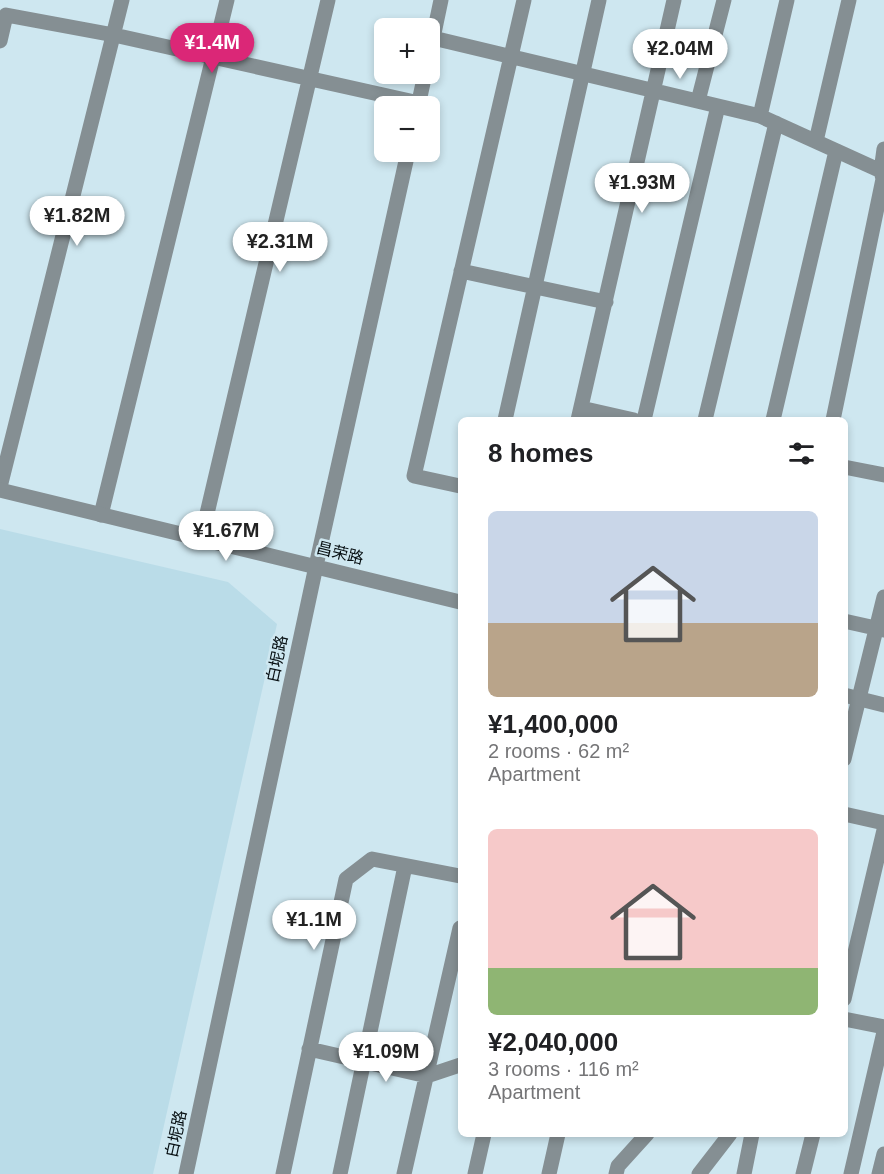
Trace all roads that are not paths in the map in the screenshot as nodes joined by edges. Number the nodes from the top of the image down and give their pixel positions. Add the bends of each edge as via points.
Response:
1 (122, 0) edge
2 (227, 0) edge
3 (328, 0) edge
4 (441, 0) edge
5 (524, 0) edge
6 (598, 0) edge
7 (674, 0) edge
8 (724, 0) edge
9 (787, 0) edge
10 (849, 0) edge
11 (437, 18) edge
12 (114, 34) junction
13 (440, 40) edge
14 (0, 41) edge
15 (510, 56) junction
16 (212, 57) junction
17 (582, 73) junction
18 (309, 79) junction
19 (652, 90) junction
20 (381, 96) edge
21 (698, 101) junction
22 (718, 106) junction
23 (759, 116) junction
24 (776, 123) junction
25 (816, 141) junction
26 (884, 149) edge
27 (836, 150) junction
28 (406, 162) edge
29 (883, 176) edge
30 (461, 271) junction
31 (534, 287) junction
32 (606, 302) junction
33 (580, 414) edge
34 (506, 417) edge
35 (607, 417) edge
36 (645, 417) edge
37 (706, 417) edge
38 (773, 417) edge
39 (834, 417) edge
40 (848, 468) edge
41 (884, 475) edge
42 (458, 486) edge
43 (0, 489) edge
44 (101, 515) junction
45 (201, 539) junction
46 (316, 566) junction
47 (884, 597) edge
48 (458, 602) edge
49 (848, 622) edge
50 (880, 630) edge
51 (852, 697) edge
52 (884, 705) edge
53 (848, 728) edge
54 (848, 815) edge
55 (884, 823) edge
56 (884, 830) edge
57 (405, 866) junction
58 (458, 876) edge
59 (458, 937) edge
60 (848, 982) edge
61 (848, 1020) edge
62 (884, 1027) edge
63 (884, 1032) edge
64 (309, 1049) junction
65 (363, 1061) junction
66 (458, 1066) edge
67 (427, 1076) junction
68 (483, 1137) edge
69 (557, 1137) edge
70 (643, 1137) edge
71 (728, 1137) edge
72 (751, 1137) edge
73 (812, 1137) edge
74 (884, 1154) edge
75 (186, 1174) edge
76 (283, 1174) edge
77 (340, 1174) edge
78 (404, 1174) edge
79 (475, 1174) edge
80 (549, 1174) edge
81 (616, 1174) edge
82 (699, 1174) edge
83 (744, 1174) edge
84 (803, 1174) edge
85 (851, 1174) edge
86 (879, 1174) edge

1 - 12 street
2 - 16 street
3 - 18 street
4 - 11 street
5 - 15 street
6 - 17 street
7 - 19 street
8 - 21 street
9 - 23 street
10 - 25 street
12 - 14 street via 6,15
12 - 16 street
12 - 43 street
13 - 15 street
15 - 17 street
15 - 30 street
16 - 18 street
16 - 44 street
17 - 19 street
17 - 31 street
18 - 20 street
18 - 45 street
19 - 21 street
19 - 32 street
21 - 22 street
22 - 23 street
22 - 36 street
23 - 24 street
24 - 25 street
24 - 37 street
25 - 27 street
26 - 29 street
27 - 29 street
27 - 38 street
28 - 46 street, 白坭路
29 - 39 street
30 - 31 street
30 - 42 street via 414,476
31 - 32 street
31 - 34 street
32 - 33 street
33 - 35 street
40 - 41 street
43 - 44 street, 昌荣路
44 - 45 street, 昌荣路
45 - 46 street, 昌荣路
46 - 48 street, 昌荣路
46 - 75 street, 白坭路
47 - 50 street
49 - 50 street
50 - 51 street
51 - 52 street
51 - 53 street
54 - 55 street
56 - 60 street
57 - 58 street
57 - 64 street via 372,860 346,879
57 - 65 street
59 - 67 street
61 - 62 street
63 - 85 street
64 - 65 street
64 - 76 street
65 - 67 street
65 - 77 street
66 - 67 street
67 - 78 street
68 - 79 street
69 - 80 street
70 - 81 street via 618,1166
71 - 82 street
72 - 83 street
73 - 84 street
74 - 86 street

